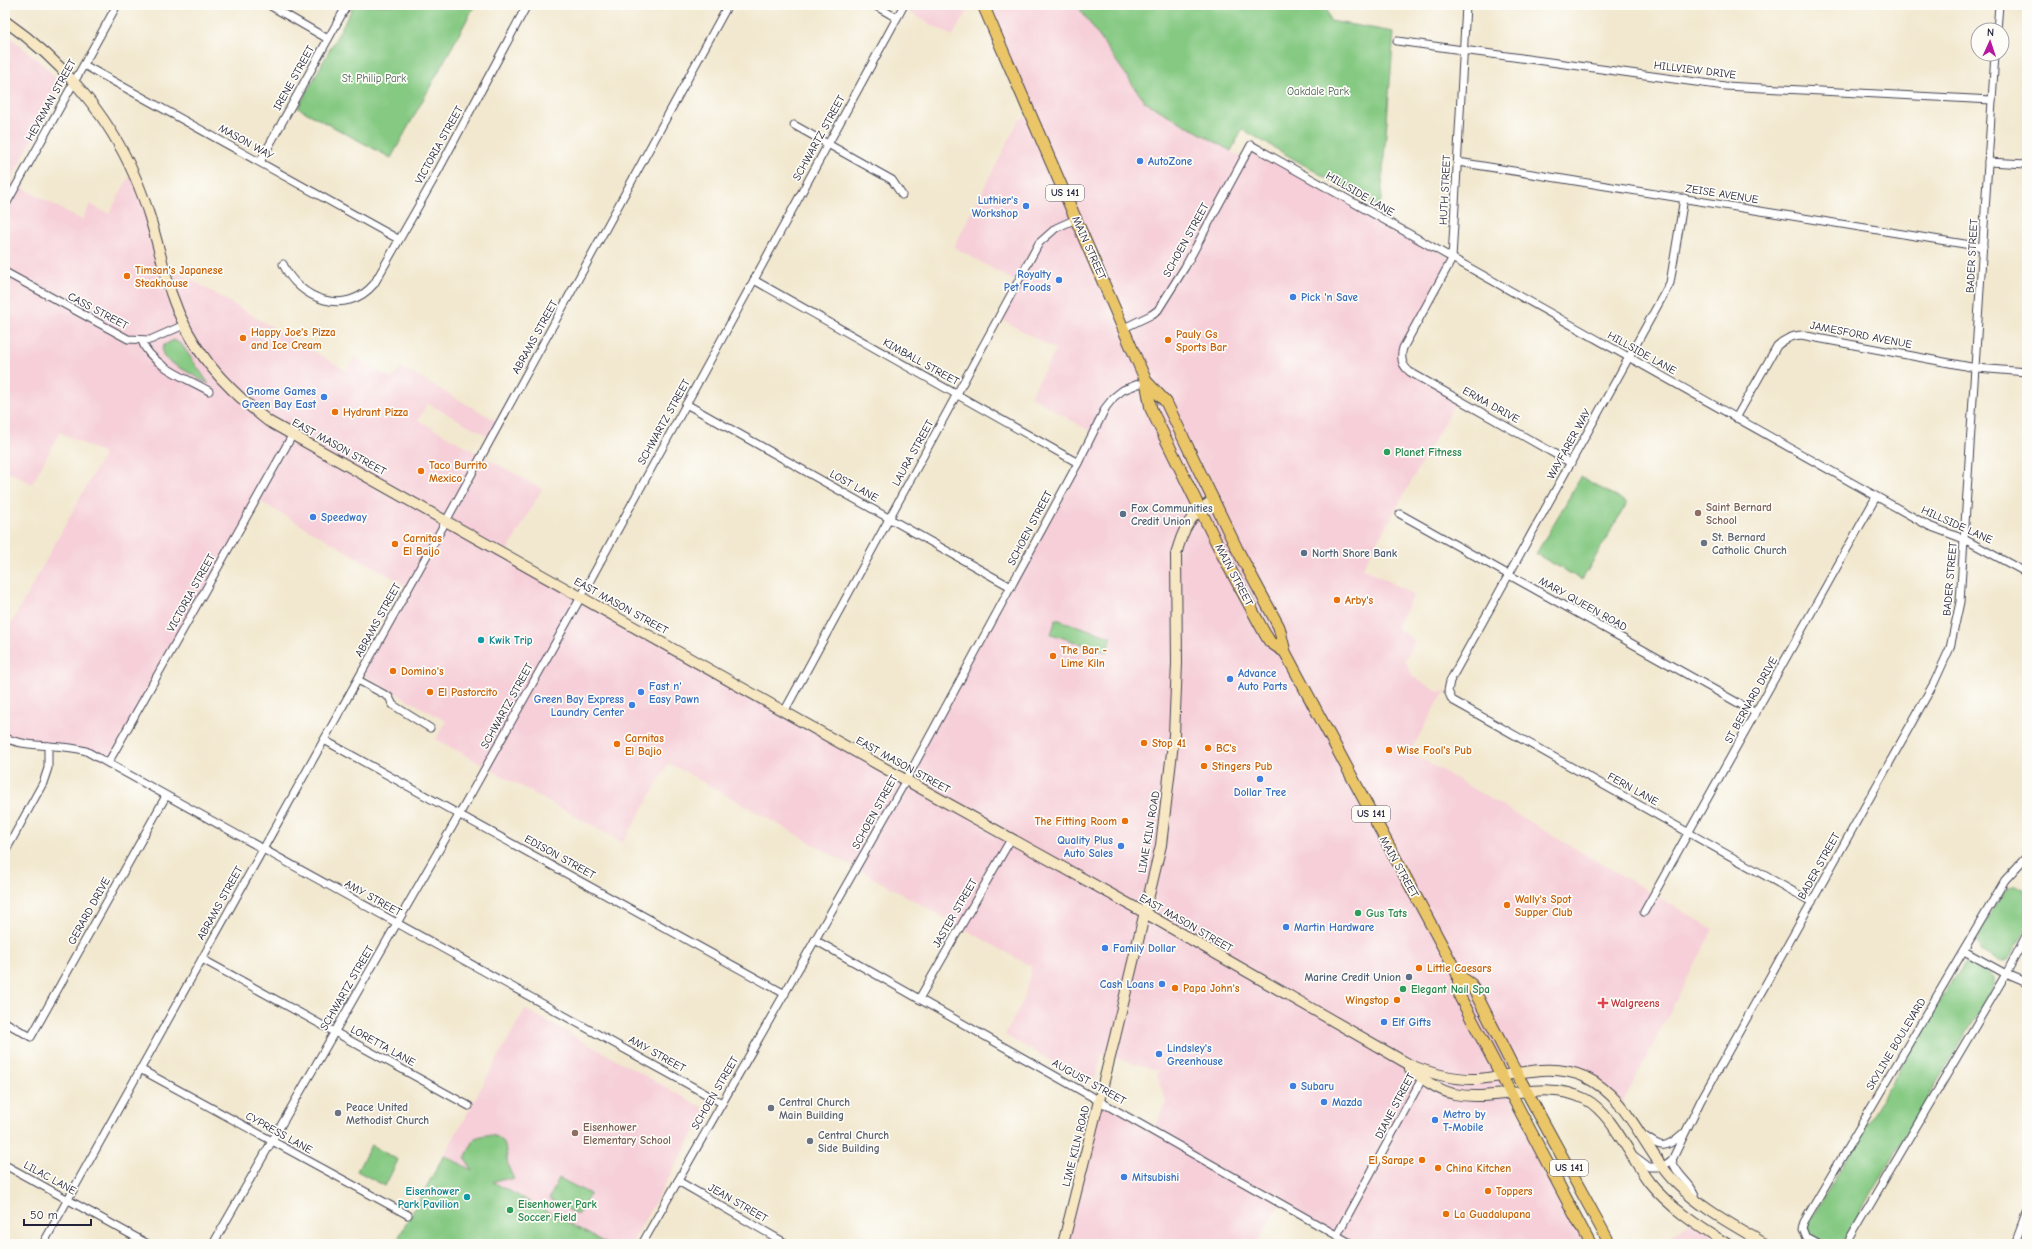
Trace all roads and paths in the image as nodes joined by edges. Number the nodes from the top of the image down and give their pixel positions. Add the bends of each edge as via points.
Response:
1 (117, 5) edge
2 (269, 5) edge
3 (347, 5) edge
4 (528, 5) edge
5 (728, 5) edge
6 (874, 5) edge
7 (904, 5) edge
8 (983, 5) edge
9 (1466, 5) edge
10 (1999, 5) edge
11 (897, 18) junction
12 (5, 21) edge
13 (1998, 22) edge
14 (328, 39) junction
15 (1397, 41) dead end
16 (1463, 51) junction
17 (1994, 62) edge
18 (84, 65) junction
19 (74, 82) junction
20 (1992, 100) junction
21 (794, 125) dead end
22 (828, 144) junction
23 (1250, 145) joint
24 (260, 162) junction
25 (1458, 162) junction
26 (1988, 162) junction
27 (2027, 164) edge
28 (902, 195) dead end
29 (1684, 198) junction
30 (5, 206) edge
31 (1076, 219) junction
32 (398, 239) junction
33 (1983, 247) junction
34 (1452, 259) junction
35 (283, 264) dead end
36 (5, 272) edge
37 (754, 280) junction
38 (184, 325) junction
39 (1124, 328) junction
40 (142, 341) junction
41 (1629, 358) junction
42 (1402, 363) joint
43 (1976, 368) junction
44 (2027, 372) edge
45 (1146, 380) junction
46 (209, 391) dead end
47 (957, 395) junction
48 (686, 404) junction
49 (1736, 418) junction
50 (293, 434) junction
51 (1078, 463) junction
52 (1571, 463) junction
53 (1876, 497) junction
54 (1214, 500) junction
55 (1199, 508) junction
56 (1400, 514) dead end
57 (890, 519) junction
58 (446, 521) junction
59 (1964, 539) junction
60 (2027, 573) edge
61 (1509, 574) junction
62 (1011, 587) junction
63 (581, 597) junction
64 (1285, 652) junction
65 (358, 680) junction
66 (1448, 691) joint
67 (784, 712) junction
68 (1756, 713) junction
69 (430, 728) dead end
70 (5, 738) edge
71 (324, 740) junction
72 (48, 746) junction
73 (108, 763) junction
74 (906, 780) junction
75 (166, 796) junction
76 (459, 815) junction
77 (1689, 834) junction
78 (1011, 839) junction
79 (263, 850) junction
80 (5, 852) edge
81 (2027, 856) edge
82 (1812, 902) junction
83 (1644, 912) dead end
84 (1145, 913) junction
85 (396, 924) junction
86 (2027, 934) edge
87 (815, 940) junction
88 (1964, 951) junction
89 (202, 960) junction
90 (2006, 974) junction
91 (1458, 975) junction
92 (2027, 983) edge
93 (785, 994) junction
94 (919, 999) junction
95 (5, 1022) edge
96 (334, 1032) junction
97 (140, 1069) junction
98 (1516, 1072) junction
99 (1424, 1075) junction
100 (1500, 1075) junction
101 (1527, 1092) junction
102 (1510, 1094) junction
103 (1100, 1100) junction
104 (722, 1103) junction
105 (469, 1106) dead end
106 (1637, 1130) junction
107 (1683, 1133) junction
108 (272, 1141) junction
109 (1628, 1150) junction
110 (1672, 1160) junction
111 (5, 1165) edge
112 (1662, 1167) junction
113 (678, 1181) junction
114 (68, 1200) junction
115 (1697, 1202) junction
116 (2027, 1214) edge
117 (408, 1215) dead end
118 (1337, 1236) junction
119 (43, 1244) edge
120 (148, 1244) edge
121 (212, 1244) edge
122 (642, 1244) edge
123 (788, 1244) edge
124 (1063, 1244) edge
125 (1352, 1244) edge
126 (1590, 1244) edge
127 (1610, 1244) edge
128 (1727, 1244) edge
129 (1765, 1244) edge
130 (1816, 1244) edge
131 (1847, 1244) edge
132 (2016, 1244) edge

1 - 18 street, HEYRMAN STREET
2 - 14 street
3 - 14 street, IRENE STREET
4 - 32 street, VICTORIA STREET via 431,184
5 - 58 street, ABRAMS STREET
6 - 11 street
7 - 11 street, SCHWARTZ STREET
8 - 31 main road, MAIN STREET / US 141
9 - 16 street, HUTH STREET
10 - 13 street
11 - 22 street, SCHWARTZ STREET
12 - 19 main road, EAST MASON STREET via 37,45
14 - 24 street, IRENE STREET
15 - 16 street, HILLVIEW DRIVE
16 - 20 street, HILLVIEW DRIVE via 1725,86
16 - 25 street, HUTH STREET
17 - 20 street, BADER STREET
18 - 19 street, HEYRMAN STREET
18 - 24 street, MASON WAY
19 - 30 street, HEYRMAN STREET
19 - 38 main road, EAST MASON STREET via 110,131 136,177 154,227 171,292
20 - 26 street, BADER STREET
21 - 22 street
22 - 28 street via 892,180
22 - 37 street, SCHWARTZ STREET
23 - 34 street, HILLSIDE LANE
23 - 39 street, SCHOEN STREET via 1185,267 1158,310
24 - 32 street, MASON WAY
25 - 29 street, ZEISE AVENUE
25 - 34 street, HUTH STREET
26 - 27 street
26 - 33 street, BADER STREET
29 - 33 street, ZEISE AVENUE
29 - 41 street, WAYFARER WAY via 1670,283
31 - 39 main road, MAIN STREET / US 141
31 - 47 street, LAURA STREET via 1056,228 1039,243
32 - 35 street, VICTORIA STREET via 374,284 366,293 349,301 323,299 296,284 288,276
33 - 43 street, BADER STREET
34 - 41 street, HILLSIDE LANE
34 - 42 street, HUTH STREET via 1403,348
36 - 40 street, CASS STREET via 122,337
37 - 47 street, KIMBALL STREET
37 - 48 street, SCHWARTZ STREET
38 - 40 street, CASS STREET via 157,338
38 - 50 main road, EAST MASON STREET via 201,355 227,387 268,421
39 - 45 main road, MAIN STREET / US 141
40 - 46 street via 153,359
41 - 49 street, HILLSIDE LANE
41 - 52 street, WAYFARER WAY
42 - 52 street, ERMA DRIVE via 1410,372
43 - 44 street, JAMESFORD AVENUE
43 - 49 street, JAMESFORD AVENUE via 1801,335 1794,336 1777,346
43 - 59 street, BADER STREET
45 - 51 street, SCHOEN STREET via 1114,397
45 - 54 main road, MAIN STREET / US 141 via 1166,402
45 - 55 main road, MAIN STREET / US 141 via 1151,409
47 - 51 street, KIMBALL STREET
47 - 57 street, LAURA STREET
48 - 57 street, LOST LANE
48 - 63 street, SCHWARTZ STREET
49 - 53 street, HILLSIDE LANE
50 - 58 main road, EAST MASON STREET
50 - 73 street, VICTORIA STREET
51 - 62 street, SCHOEN STREET
52 - 61 street, WAYFARER WAY
53 - 59 street, HILLSIDE LANE via 1929,526
53 - 68 street, ST BERNARD DRIVE
54 - 55 main road, LIME KILN ROAD
54 - 64 main road, MAIN STREET / US 141 via 1279,627
55 - 64 main road, MAIN STREET / US 141 via 1266,637
55 - 84 main road, LIME KILN ROAD via 1182,535 1176,555 1177,663 1174,742 1162,837
56 - 61 street, MARY QUEEN ROAD
57 - 62 street, LOST LANE
57 - 67 street, LAURA STREET
58 - 63 main road, EAST MASON STREET
58 - 65 street, ABRAMS STREET
59 - 60 street, HILLSIDE LANE
59 - 82 street, BADER STREET via 1959,610 1950,648 1941,669
61 - 66 street, WAYFARER WAY via 1450,681
61 - 68 street, MARY QUEEN ROAD
62 - 74 street, SCHOEN STREET
63 - 67 main road, EAST MASON STREET
63 - 76 street, SCHWARTZ STREET
64 - 91 main road, MAIN STREET / US 141
65 - 69 street via 389,697 393,705
65 - 71 street, ABRAMS STREET
66 - 77 street, FERN LANE via 1452,700
67 - 74 main road, EAST MASON STREET
68 - 77 street, ST BERNARD DRIVE
70 - 72 street, AMY STREET via 20,744
71 - 76 street, EDISON STREET
71 - 79 street, ABRAMS STREET
72 - 73 street, AMY STREET via 75,748
72 - 80 street via 46,776
73 - 75 street, AMY STREET
74 - 78 main road, EAST MASON STREET
74 - 87 street, SCHOEN STREET
75 - 79 street, AMY STREET
75 - 95 street, GERARD DRIVE via 32,1037
76 - 85 street, SCHWARTZ STREET
76 - 93 street, EDISON STREET
77 - 82 street, FERN LANE
77 - 83 street, ST BERNARD DRIVE
78 - 84 main road, EAST MASON STREET
78 - 94 street, JASTER STREET
79 - 85 street, AMY STREET
79 - 89 street, ABRAMS STREET
81 - 88 street, SKYLINE BOULEVARD via 2005,880
82 - 107 street, BADER STREET
84 - 99 main road, EAST MASON STREET
84 - 103 main road, LIME KILN ROAD
85 - 96 street, SCHWARTZ STREET
85 - 104 street, AMY STREET
86 - 90 street
87 - 93 street, SCHOEN STREET
87 - 94 street, AUGUST STREET
88 - 90 street
88 - 130 street, SKYLINE BOULEVARD via 1804,1222 1802,1228 1806,1238
89 - 96 street, LORETTA LANE
89 - 97 street, ABRAMS STREET
90 - 92 street
90 - 131 street
91 - 98 main road, MAIN STREET / US 141 via 1471,984
91 - 100 main road, MAIN STREET / US 141 via 1460,997
93 - 104 street, SCHOEN STREET
94 - 103 street, AUGUST STREET
96 - 105 street, LORETTA LANE
96 - 108 street, SCHWARTZ STREET
97 - 108 street, CYPRESS LANE
97 - 114 street, ABRAMS STREET
98 - 100 main road, EAST MASON STREET
98 - 101 main road, MAIN STREET / US 141
98 - 106 main road, EAST MASON STREET via 1556,1070 1591,1080 1616,1100
99 - 100 main road, EAST MASON STREET via 1462,1079
99 - 102 main road, EAST MASON STREET via 1434,1085 1453,1093
99 - 118 street, DIANE STREET
100 - 102 main road, MAIN STREET / US 141
101 - 102 main road, EAST MASON STREET
101 - 109 main road, EAST MASON STREET via 1560,1091 1575,1094 1593,1103 1608,1118
101 - 127 main road, MAIN STREET / US 141
102 - 126 main road, MAIN STREET / US 141
103 - 118 street, AUGUST STREET
103 - 124 main road, LIME KILN ROAD
104 - 113 street, SCHOEN STREET
106 - 107 street, BADER STREET via 1656,1145 1672,1143
106 - 112 main road, EAST MASON STREET
107 - 110 street, BADER STREET
108 - 117 street, CYPRESS LANE
108 - 121 street, SCHWARTZ STREET
109 - 112 street via 1649,1167
109 - 128 main road, EAST MASON STREET via 1650,1183 1680,1212
110 - 112 street
110 - 115 street via 1677,1172 1694,1190
111 - 114 street, LILAC LANE
112 - 115 main road, EAST MASON STREET
113 - 122 street, SCHOEN STREET
113 - 123 street, JEAN STREET
114 - 119 street, ABRAMS STREET
114 - 120 street, LILAC LANE
115 - 129 main road, EAST MASON STREET
116 - 132 street
118 - 125 street, AUGUST STREET

